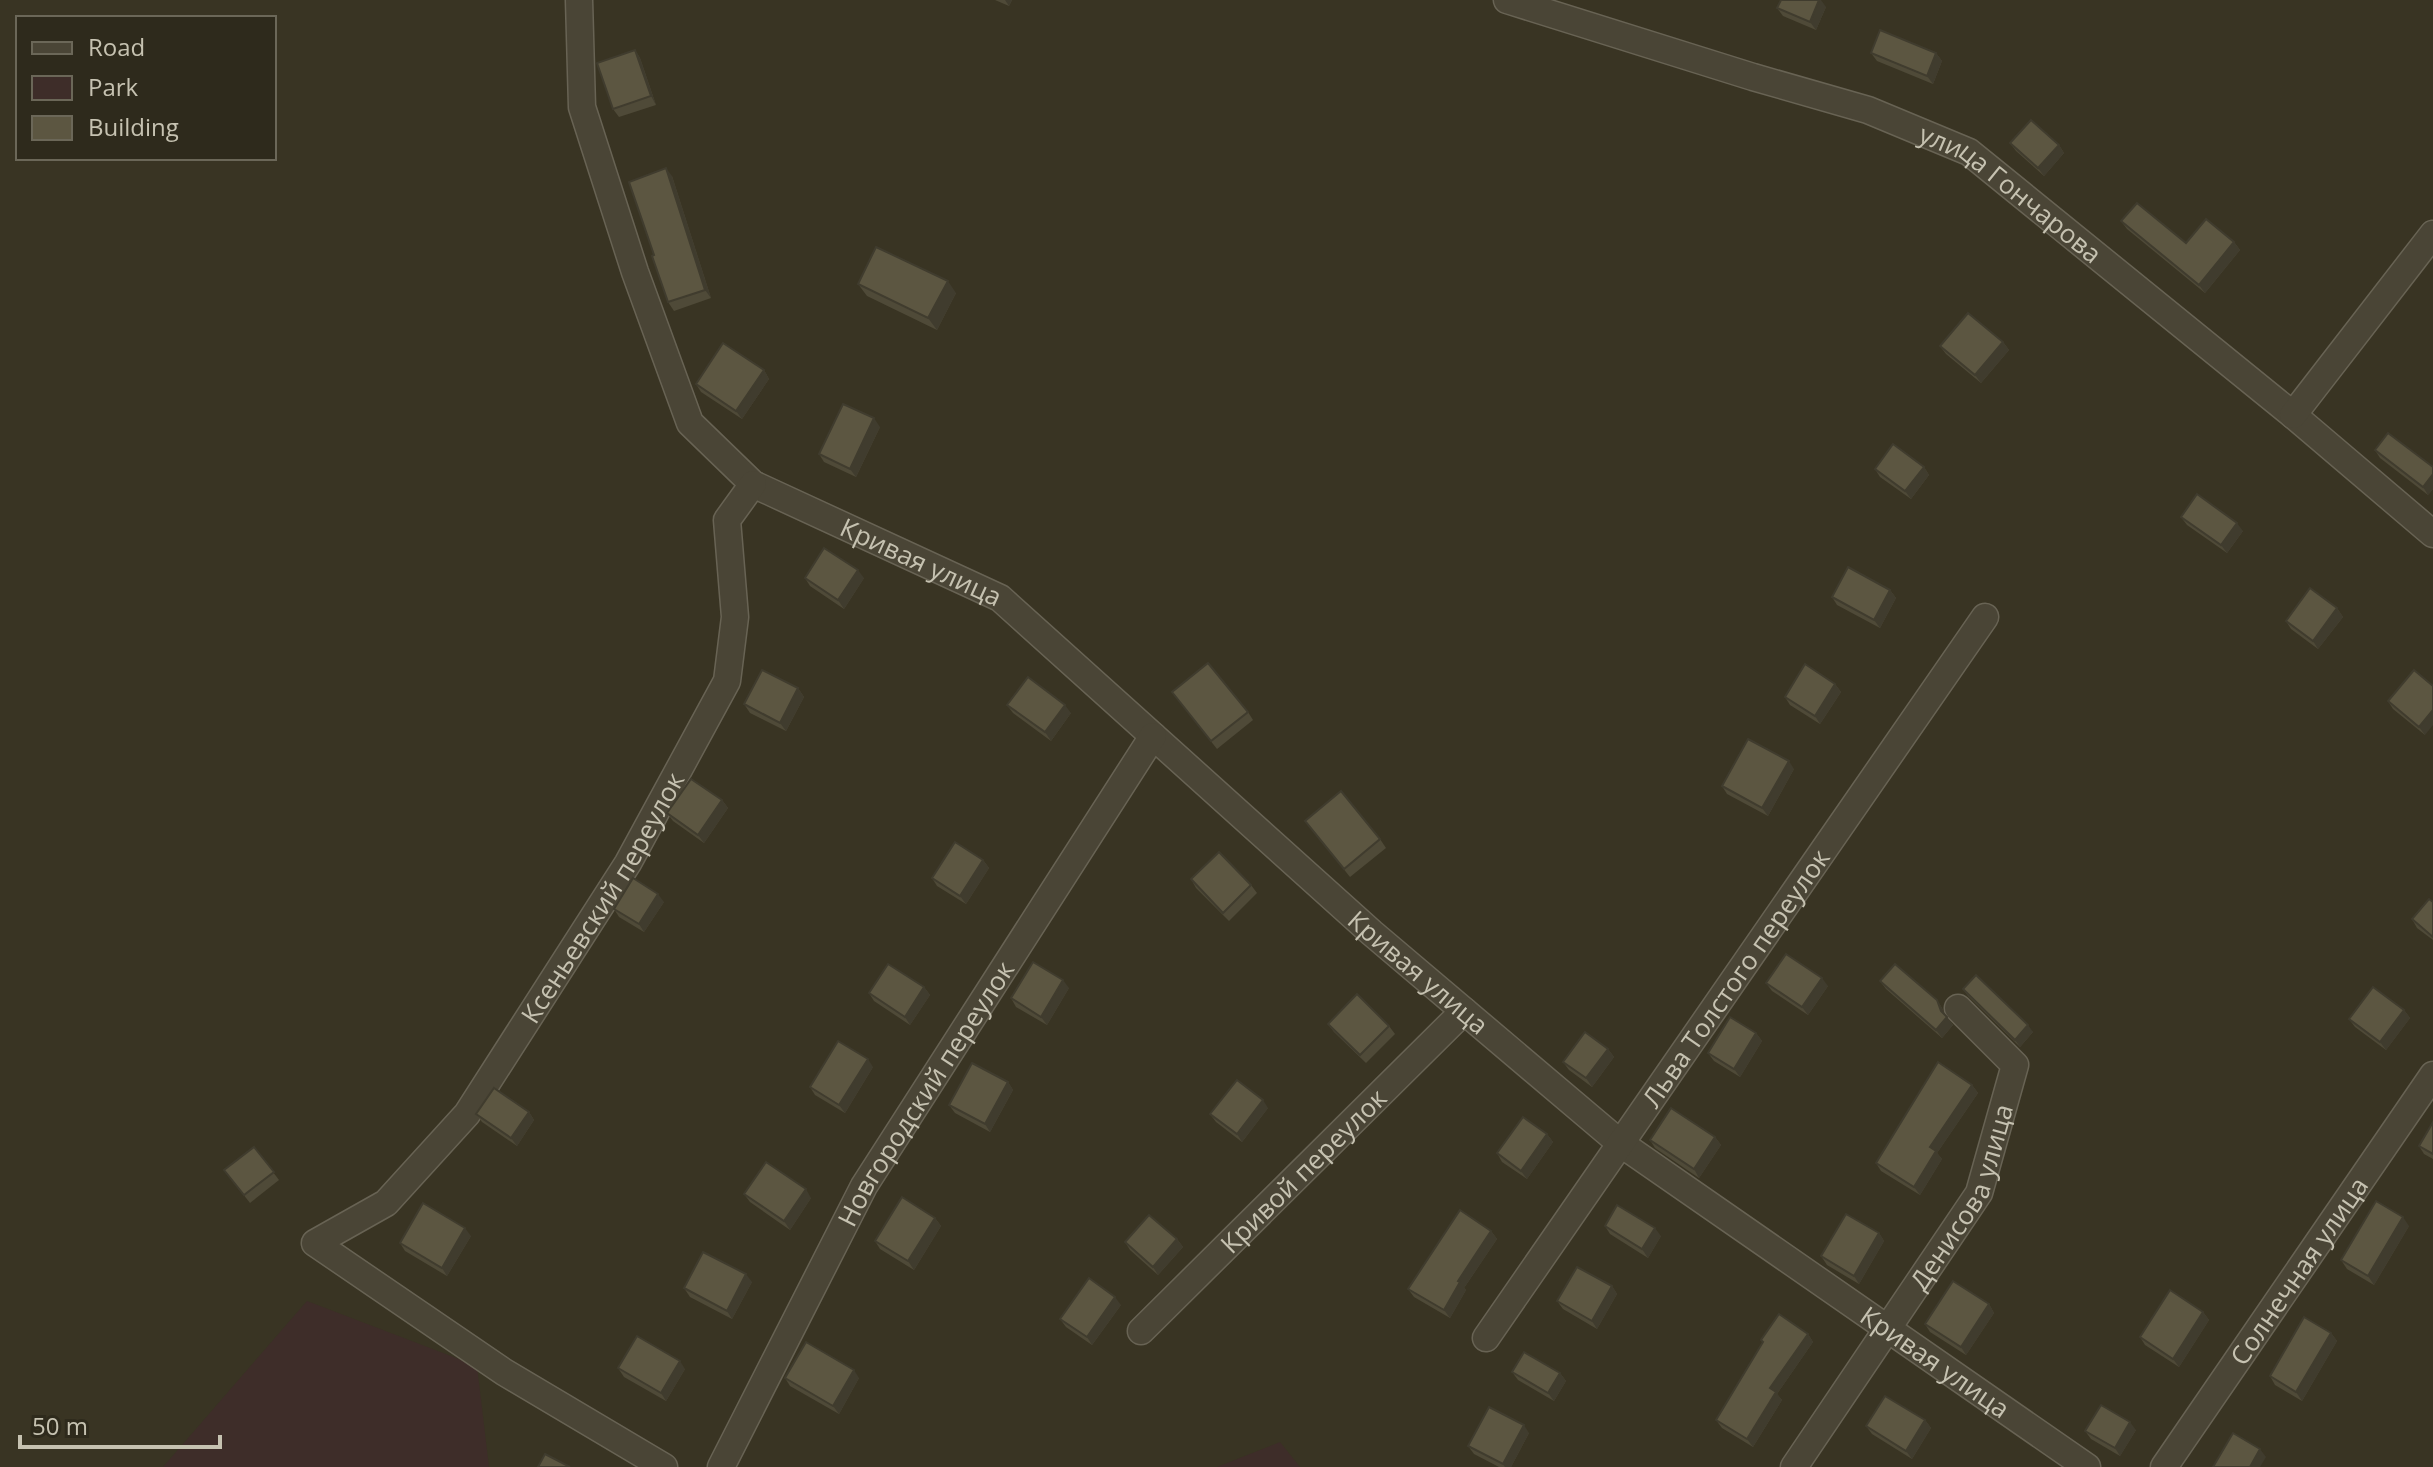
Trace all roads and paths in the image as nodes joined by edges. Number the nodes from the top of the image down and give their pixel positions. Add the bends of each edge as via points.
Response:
1 (579, 0) edge
2 (1507, 0) edge
3 (2433, 234) edge
4 (2293, 415) junction
5 (753, 484) junction
6 (2433, 534) edge
7 (1985, 617) dead end
8 (1153, 736) junction
9 (1958, 1008) dead end
10 (1464, 1011) junction
11 (2433, 1075) edge
12 (1620, 1143) junction
13 (1887, 1330) junction
14 (1141, 1331) dead end
15 (1486, 1338) dead end
16 (664, 1467) edge
17 (721, 1467) edge
18 (1794, 1467) edge
19 (2087, 1467) edge
20 (2164, 1467) edge

1 - 5 street, Кривая улица via 582,107 635,272 690,423
2 - 4 street, улица Гончарова via 1868,110 1969,152
3 - 4 street
4 - 6 street, улица Гончарова
5 - 8 street, Кривая улица via 1000,598
5 - 16 street, Ксеньевский переулок via 727,520 735,617 727,681 628,863 467,1114 386,1203 315,1243 504,1372
7 - 12 street, Льва Толстого переулок
8 - 10 street, Кривая улица
8 - 17 street, Новгородский переулок via 864,1186
9 - 13 street, Денисова улица via 2015,1065 1979,1193
10 - 12 street, Кривая улица
10 - 14 street, Кривой переулок
11 - 20 street, Солнечная улица
12 - 13 street, Кривая улица
12 - 15 street, Льва Толстого переулок
13 - 18 street, Денисова улица
13 - 19 street, Кривая улица

